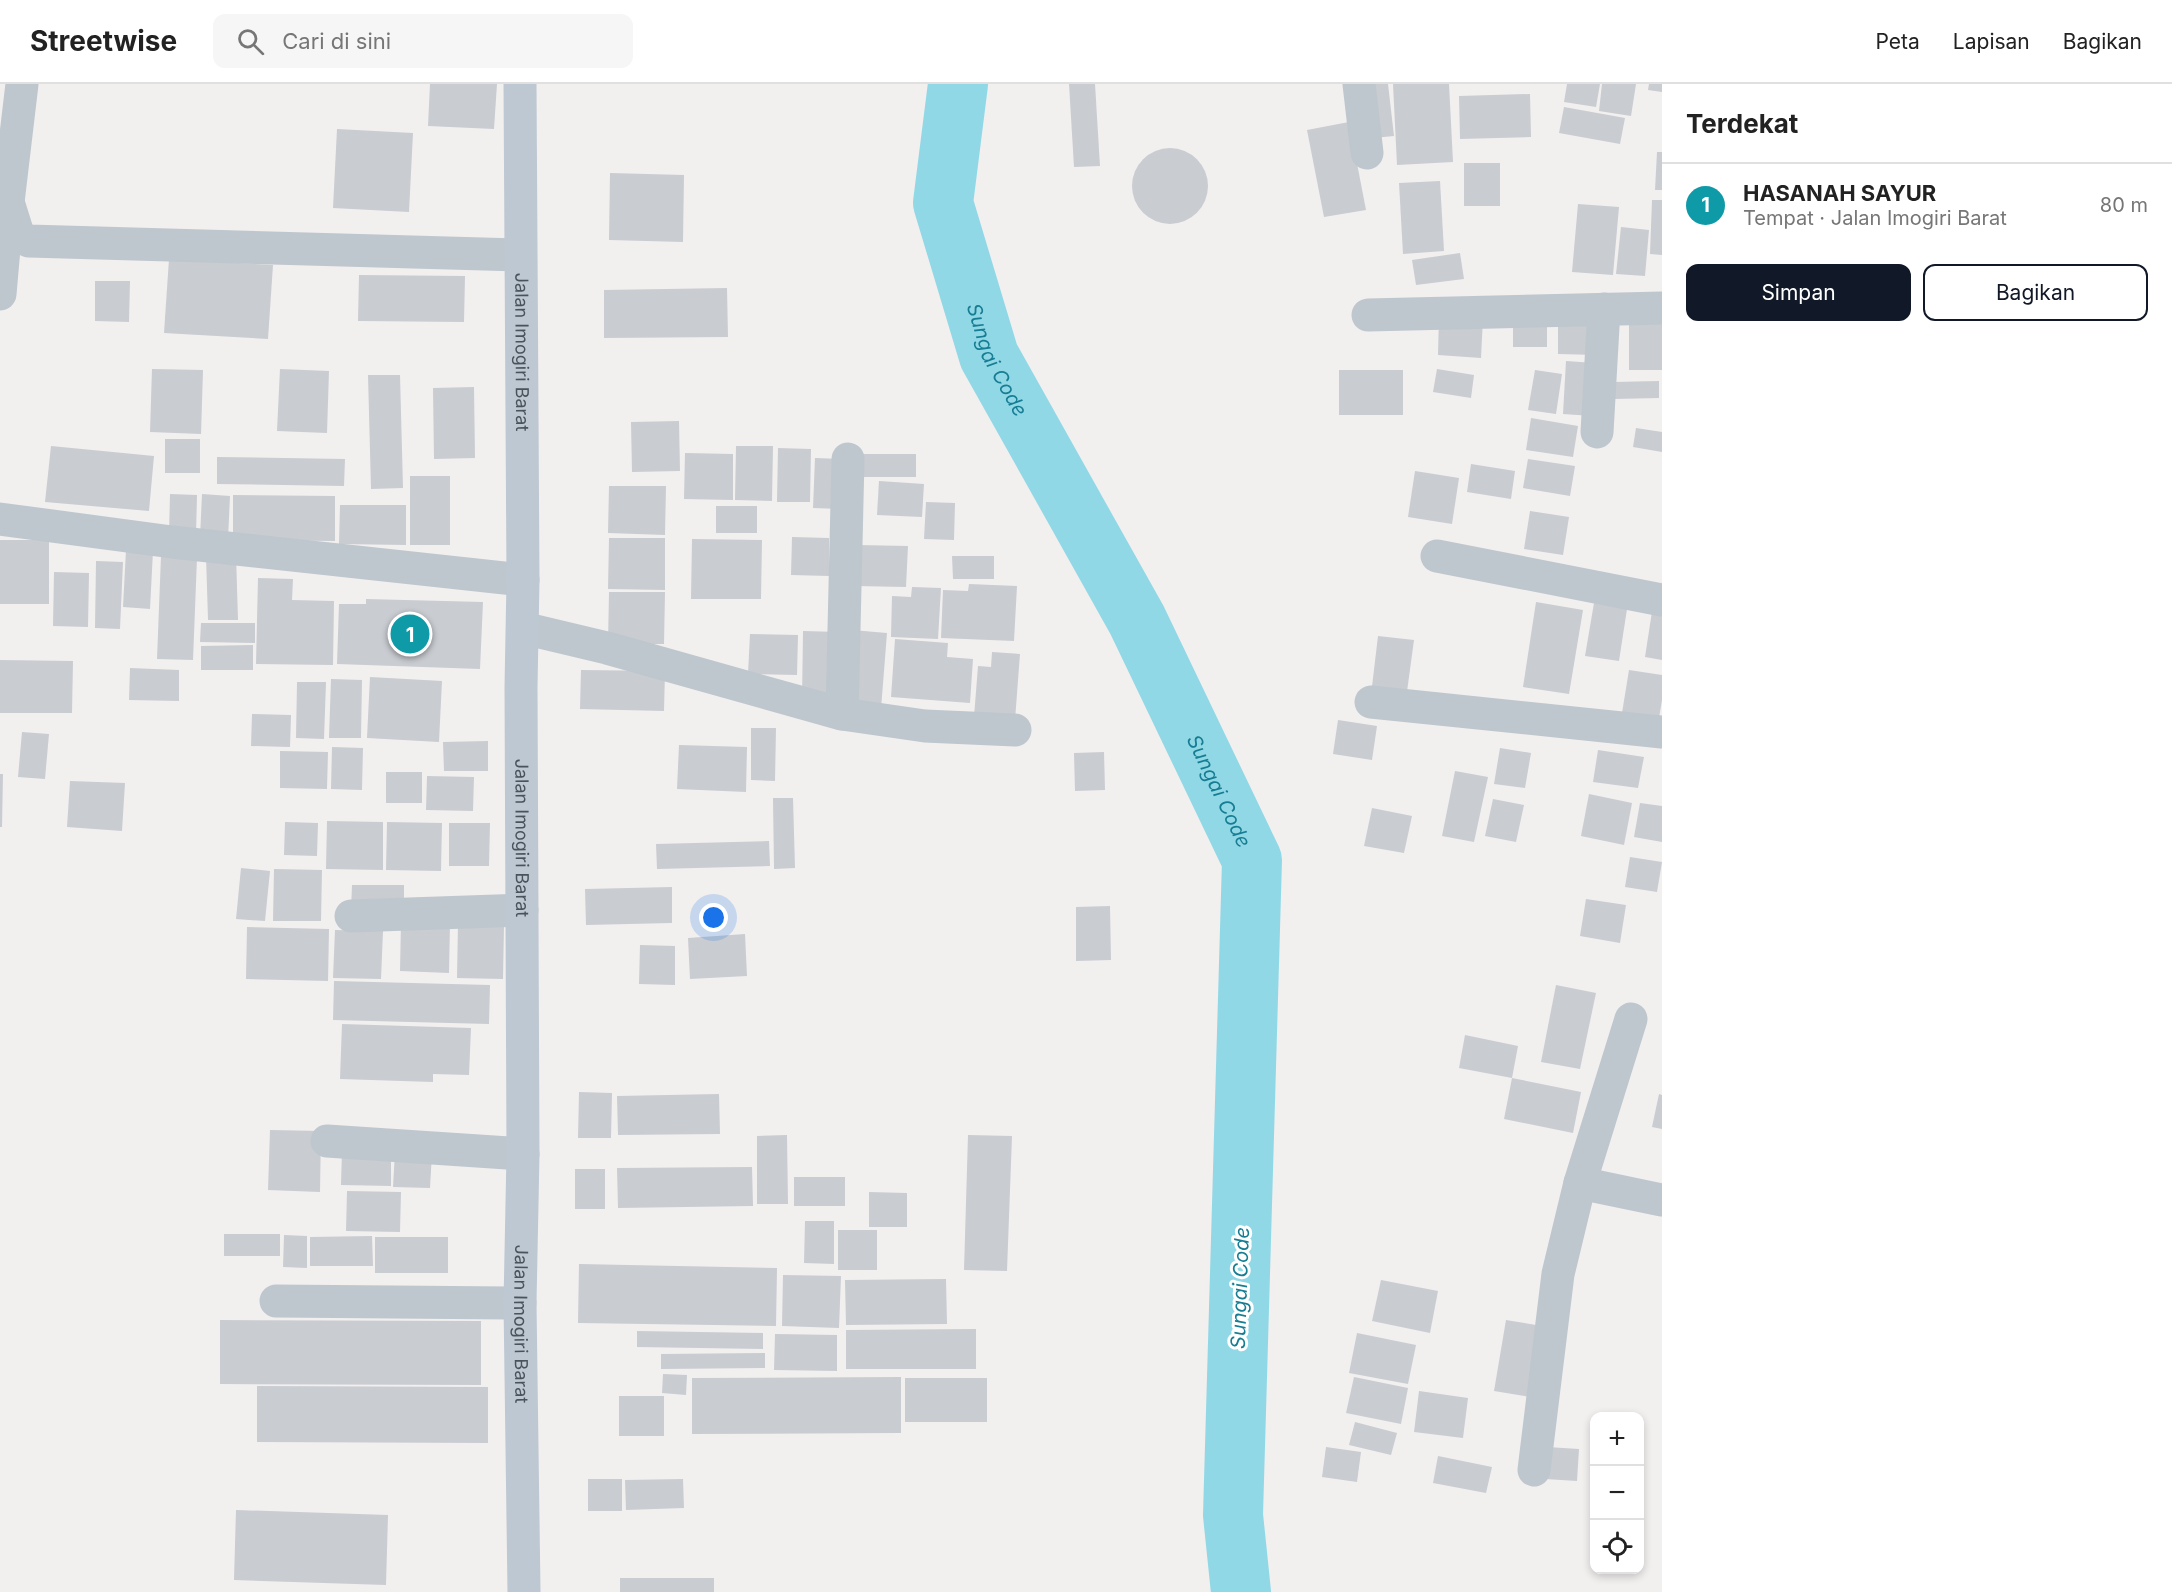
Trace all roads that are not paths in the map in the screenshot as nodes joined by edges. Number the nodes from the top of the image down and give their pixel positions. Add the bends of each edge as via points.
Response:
1 (22, 84) edge
2 (520, 84) edge
3 (1359, 84) edge
4 (1367, 153) dead end
5 (4, 202) edge
6 (520, 255) junction
7 (0, 294) edge
8 (1662, 308) edge
9 (1604, 309) junction
10 (1368, 315) dead end
11 (1597, 432) dead end
12 (848, 459) dead end
13 (0, 519) edge
14 (1437, 556) dead end
15 (523, 580) junction
16 (1662, 600) edge
17 (523, 628) junction
18 (1371, 702) dead end
19 (842, 714) junction
20 (1015, 730) dead end
21 (1662, 732) edge
22 (522, 910) junction
23 (351, 916) dead end
24 (1631, 1019) dead end
25 (327, 1141) dead end
26 (523, 1154) junction
27 (1580, 1184) junction
28 (1662, 1200) edge
29 (276, 1301) dead end
30 (520, 1303) junction
31 (1534, 1470) dead end
32 (524, 1592) edge

1 - 5 street
2 - 6 main road, Jalan Imogiri Barat
3 - 4 street
5 - 6 street via 18,234 29,241
5 - 7 street
6 - 15 main road, Jalan Imogiri Barat
8 - 9 street
9 - 10 street
9 - 11 street
12 - 19 street
13 - 15 street
14 - 16 street
15 - 17 main road, Jalan Imogiri Barat
17 - 19 street
17 - 22 main road, Jalan Imogiri Barat
18 - 21 street
19 - 20 street via 926,726
22 - 23 street
22 - 26 main road, Jalan Imogiri Barat
24 - 27 street
25 - 26 street
26 - 30 main road, Jalan Imogiri Barat
27 - 28 street
27 - 31 street via 1558,1274
29 - 30 street
30 - 32 main road, Jalan Imogiri Barat

